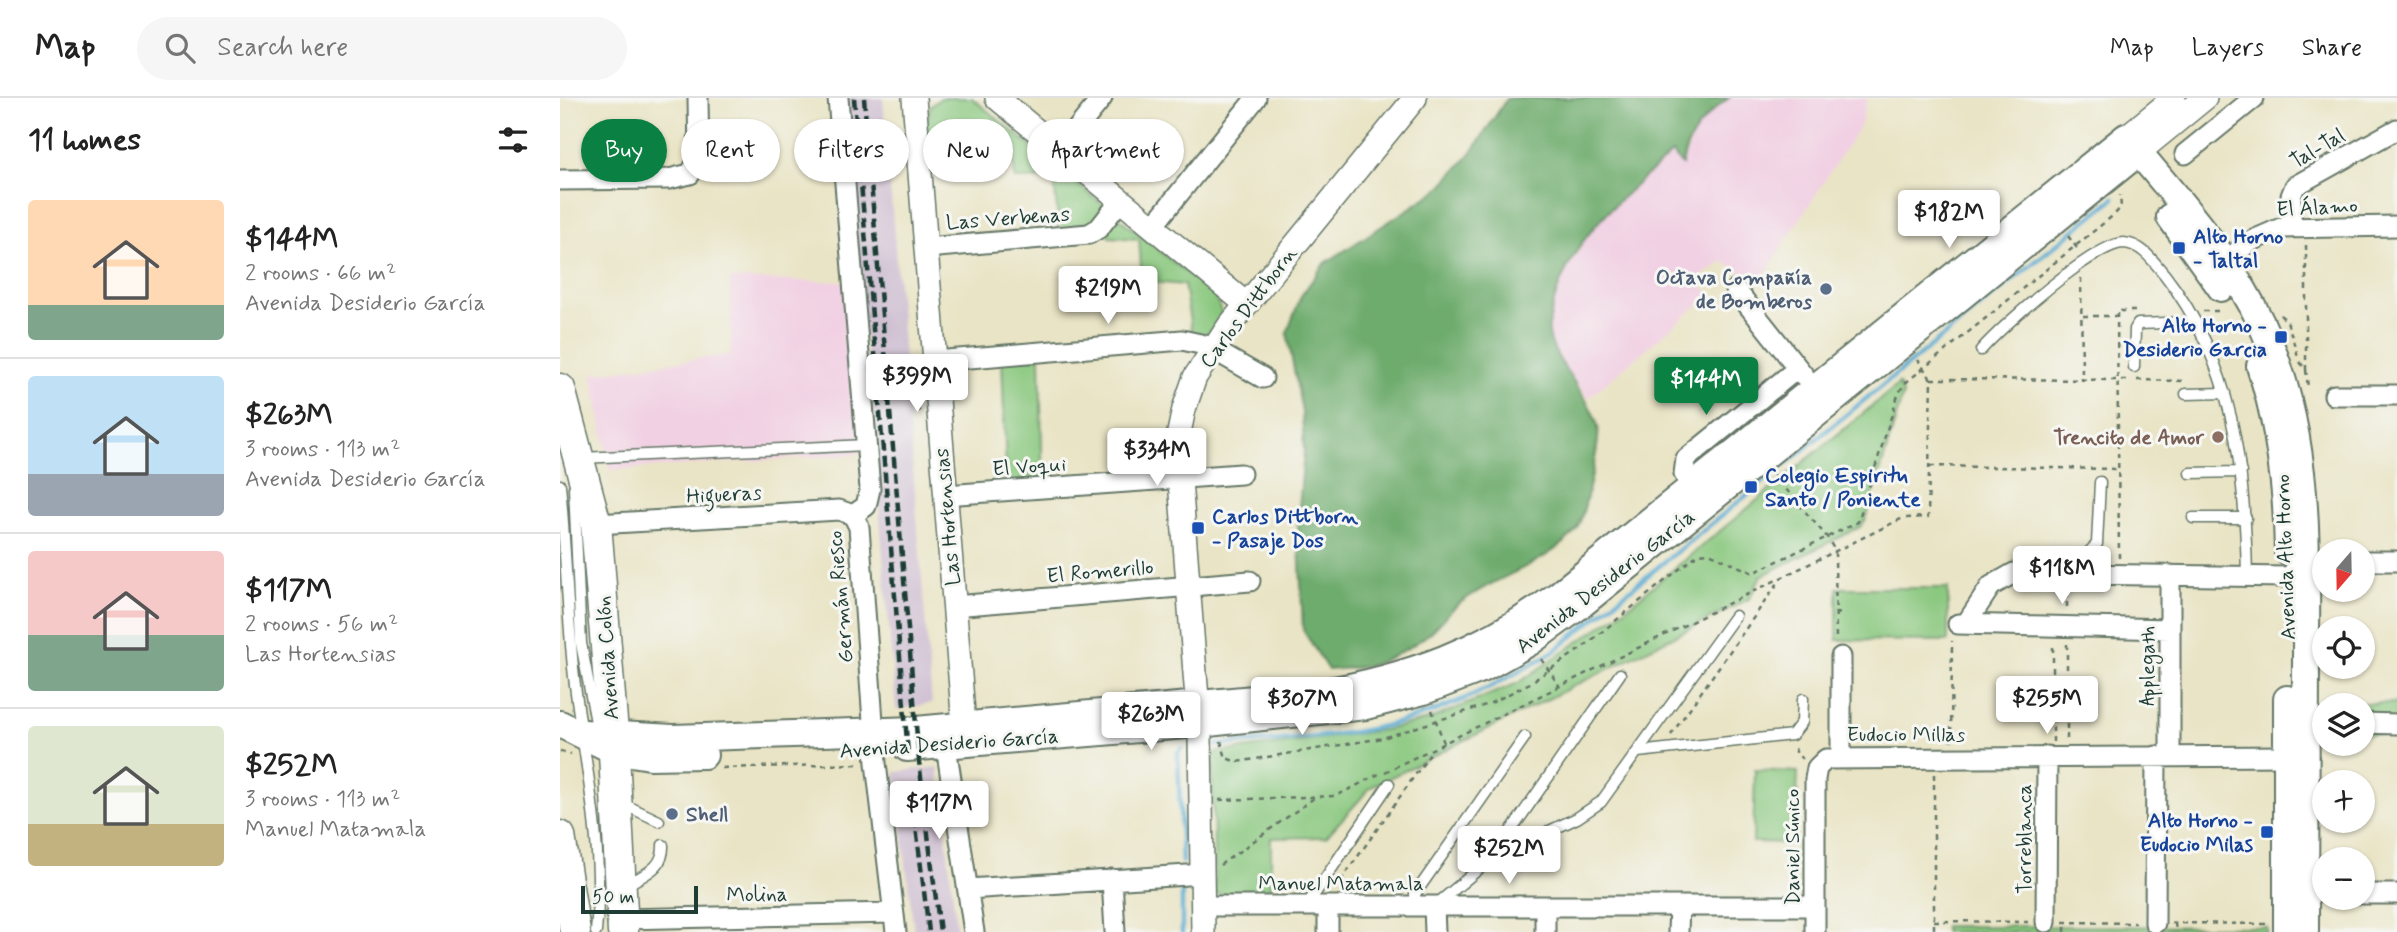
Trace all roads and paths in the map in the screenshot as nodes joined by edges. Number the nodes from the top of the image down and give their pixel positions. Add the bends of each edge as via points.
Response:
1 (698, 98) edge
2 (838, 98) edge
3 (914, 98) edge
4 (997, 98) edge
5 (1102, 98) edge
6 (1256, 98) edge
7 (1415, 98) edge
8 (2174, 98) edge
9 (2205, 98) edge
10 (2254, 98) edge
11 (1085, 119) edge
12 (1027, 123) edge
13 (2397, 129) edge
14 (2185, 154) dead end
15 (2128, 156) junction
16 (560, 180) edge
17 (1099, 182) edge
18 (1121, 200) junction
19 (1153, 226) junction
20 (2299, 226) junction
21 (2397, 226) edge
22 (2071, 240) dead end
23 (2075, 244) junction
24 (926, 247) junction
25 (2081, 266) junction
26 (2218, 266) junction
27 (1736, 290) dead end
28 (1247, 304) junction
29 (2141, 311) dead end
30 (2188, 311) junction
31 (2218, 311) dead end
32 (2081, 316) junction
33 (2118, 316) junction
34 (2194, 322) junction
35 (1213, 349) junction
36 (1981, 350) dead end
37 (935, 361) junction
38 (1919, 362) dead end
39 (2134, 366) dead end
40 (1923, 367) junction
41 (1798, 368) junction
42 (2306, 370) dead end
43 (1263, 378) dead end
44 (1931, 379) junction
45 (2082, 380) junction
46 (2119, 380) junction
47 (2184, 381) dead end
48 (560, 389) edge
49 (2225, 393) junction
50 (2186, 394) dead end
51 (2334, 395) dead end
52 (2397, 395) edge
53 (1821, 397) junction
54 (560, 426) edge
55 (867, 445) junction
56 (581, 458) junction
57 (1930, 466) junction
58 (2118, 469) junction
59 (2241, 472) junction
60 (2190, 473) dead end
61 (1241, 474) dead end
62 (1178, 479) junction
63 (1778, 479) dead end
64 (2100, 482) dead end
65 (560, 485) edge
66 (945, 495) junction
67 (1698, 496) junction
68 (853, 515) junction
69 (2193, 518) dead end
70 (2246, 518) junction
71 (596, 524) junction
72 (1827, 537) junction
73 (1835, 551) junction
74 (2375, 561) edge
75 (2397, 561) edge
76 (2306, 566) edge
77 (2067, 574) junction
78 (2120, 575) junction
79 (2170, 575) junction
80 (2247, 576) junction
81 (1782, 578) junction
82 (1250, 581) dead end
83 (1187, 587) junction
84 (954, 606) junction
85 (1835, 613) junction
86 (1845, 614) dead end
87 (1735, 616) dead end
88 (1959, 624) junction
89 (2060, 626) junction
90 (2170, 629) junction
91 (1841, 657) joint
92 (1545, 664) dead end
93 (1549, 670) junction
94 (1620, 674) dead end
95 (1560, 687) junction
96 (1803, 698) dead end
97 (1198, 714) junction
98 (1434, 716) dead end
99 (1437, 723) junction
100 (2375, 723) edge
101 (2397, 724) edge
102 (964, 726) junction
103 (1792, 735) junction
104 (1525, 737) dead end
105 (595, 738) edge
106 (1221, 741) dead end
107 (1444, 743) junction
108 (946, 746) junction
109 (875, 748) junction
110 (1434, 748) junction
111 (1661, 750) junction
112 (1638, 752) junction
113 (1942, 756) junction
114 (2056, 756) junction
115 (2163, 756) junction
116 (2287, 756) junction
117 (1841, 757) junction
118 (1819, 765) junction
119 (713, 768) dead end
120 (1389, 784) dead end
121 (609, 794) junction
122 (1317, 796) junction
123 (1202, 800) junction
124 (659, 821) dead end
125 (560, 836) edge
126 (663, 845) dead end
127 (1492, 858) junction
128 (1203, 874) junction
129 (1112, 880) junction
130 (968, 889) junction
131 (2305, 893) edge
132 (2375, 894) edge
133 (2397, 894) edge
134 (1331, 898) junction
135 (1203, 905) junction
136 (1306, 906) junction
137 (1425, 906) junction
138 (1545, 906) junction
139 (1679, 906) junction
140 (1815, 906) junction
141 (614, 916) edge
142 (1934, 921) junction
143 (2056, 922) junction
144 (894, 923) edge
145 (2155, 923) junction
146 (2175, 923) junction
147 (2293, 929) edge
148 (575, 932) edge
149 (974, 932) edge
150 (1115, 932) edge
151 (1203, 932) edge
152 (1328, 932) edge
153 (1435, 932) edge
154 (1545, 932) edge
155 (1678, 932) edge
156 (1815, 932) edge
157 (1934, 932) edge
158 (2064, 932) edge
159 (2176, 932) edge

1 - 16 street via 700,148 694,170 678,178
2 - 55 street, Germán Riesco
3 - 24 street, Las Hortensias
4 - 12 street
5 - 11 street
6 - 19 street
7 - 28 street, Carlos Dittborn
8 - 15 street, Avenida Desiderio García
9 - 15 street, Avenida Desiderio García
10 - 14 street
13 - 20 street, Tal-Tal via 2295,186 2291,196
15 - 23 path via 2119,211
15 - 26 main road, Avenida Alto Horno
15 - 53 main road, Avenida Desiderio García
17 - 18 street
18 - 19 street
18 - 24 street, Las Verbenas via 1099,228 1086,235
19 - 28 street
20 - 21 street, El Álamo
20 - 26 street, El Álamo via 2261,235
20 - 42 path
22 - 23 path
23 - 25 path
23 - 40 path
24 - 37 street, Las Hortensias
25 - 30 lane via 2110,246 2134,245 2160,268
25 - 32 path
25 - 36 lane via 2017,313
26 - 76 main road, Avenida Alto Horno via 2261,324 2290,403 2304,481
27 - 41 street
28 - 35 street, Carlos Dittborn
29 - 33 path via 2118,311
30 - 31 path
30 - 34 lane
32 - 33 path
32 - 45 path
33 - 46 path
34 - 39 lane via 2138,324
34 - 49 lane via 2214,358
35 - 37 street via 1182,340
35 - 43 street
35 - 62 street, Carlos Dittborn via 1195,377 1184,409 1177,442
37 - 66 street, Las Hortensias
38 - 40 path
40 - 44 path
40 - 72 path via 1898,395 1862,517
41 - 53 street
41 - 67 street via 1686,459 1684,474
44 - 45 path
44 - 57 path
45 - 46 path
46 - 47 path
46 - 58 path
48 - 56 main road, Avenida Colón
49 - 50 lane
49 - 59 lane
51 - 52 street
53 - 67 main road, Avenida Desiderio García
54 - 105 lane via 574,484 581,643
55 - 56 lane
55 - 68 street, Germán Riesco via 870,495 866,506
56 - 71 main road, Avenida Colón
57 - 58 path
57 - 73 path via 1928,517 1903,518
58 - 78 path
59 - 60 lane
59 - 70 lane
61 - 62 street, El Voqui
62 - 66 street, El Voqui
62 - 83 street, Carlos Dittborn
63 - 72 path
64 - 77 lane via 2097,544
65 - 105 lane via 574,678
66 - 84 street, Las Hortensias
67 - 97 main road, Avenida Desiderio García via 1652,533 1507,630 1395,689 1318,692
68 - 71 street, Higueras via 839,510
68 - 109 street, Germán Riesco via 859,527
69 - 70 lane
70 - 80 lane
71 - 105 main road, Avenida Colón
72 - 73 path
72 - 93 path via 1753,573 1709,553 1698,554
73 - 81 path
73 - 85 path
74 - 75 street
76 - 80 street
76 - 116 main road, Avenida Alto Horno
76 - 131 main road, Avenida Alto Horno
77 - 78 street
77 - 88 street via 2014,573 1991,586
77 - 89 path
78 - 79 street
79 - 80 street
79 - 90 street, Applegath
81 - 95 path
81 - 111 path
82 - 83 street, El Romerillo
83 - 84 street, El Romerillo
83 - 97 street, Carlos Dittborn
84 - 102 street, Las Hortensias
85 - 86 path
85 - 91 path via 1836,652
87 - 112 lane
88 - 89 street
88 - 113 path
89 - 90 street
89 - 114 path
89 - 114 path
90 - 115 street, Applegath
91 - 117 street
92 - 93 path
93 - 95 path
93 - 99 path via 1489,704
94 - 127 lane
95 - 107 path
96 - 103 lane via 1802,722
97 - 102 main road, Avenida Desiderio García
97 - 108 main road, Avenida Desiderio García
97 - 123 street, Carlos Dittborn
98 - 99 path
99 - 106 path via 1363,743 1237,762 1228,761
99 - 107 path
100 - 101 street
102 - 109 main road, Avenida Desiderio García
103 - 111 lane
103 - 118 path via 1797,755
104 - 137 lane via 1415,894
105 - 109 main road, Avenida Desiderio García via 650,756 744,745
105 - 121 main road, Avenida Colón
105 - 141 lane via 597,875
107 - 110 path
108 - 109 main road, Avenida Desiderio García
108 - 130 street
109 - 119 path
109 - 144 street, Germán Riesco
110 - 122 path via 1336,796
110 - 134 path
111 - 112 lane
112 - 127 lane via 1591,810
113 - 114 street, Eudocio Millas
113 - 117 street, Eudocio Millas
113 - 142 path
114 - 115 street, Eudocio Millas
114 - 143 street, Torreblanca
115 - 116 street, Eudocio Millas
115 - 145 street, Applegath
116 - 131 main road, Avenida Alto Horno
117 - 118 street, Eudocio Millas
118 - 140 street, Daniel Súnico
120 - 136 lane
121 - 124 lane
121 - 141 main road, Avenida Colón
122 - 123 path
122 - 128 path
123 - 128 street, Carlos Dittborn
125 - 148 main road
126 - 141 lane via 658,866
127 - 137 lane
128 - 129 street
128 - 135 street, Carlos Dittborn
129 - 130 street
129 - 150 street
130 - 149 street
131 - 147 main road, Avenida Alto Horno
132 - 133 street
134 - 136 street, Manuel Matamala
134 - 137 street, Manuel Matamala
134 - 152 street
135 - 136 street, Manuel Matamala
135 - 151 street, Carlos Dittborn
137 - 138 street, Manuel Matamala
137 - 153 street
138 - 139 street, Manuel Matamala
138 - 154 street
139 - 140 street, Manuel Matamala
139 - 155 street
140 - 156 street, Daniel Súnico
141 - 144 street, Molina
142 - 143 path
142 - 157 path
143 - 145 path
143 - 158 path
145 - 146 path
146 - 147 path
146 - 159 path

